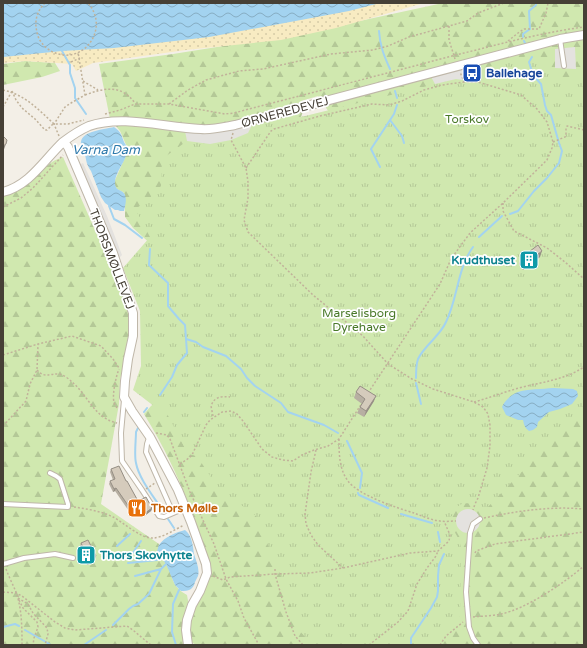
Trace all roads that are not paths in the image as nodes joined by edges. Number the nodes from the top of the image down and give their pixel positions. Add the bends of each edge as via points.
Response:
1 (584, 35) edge
2 (560, 39) junction
3 (564, 66) dead end
4 (64, 142) junction
5 (3, 192) edge
6 (124, 397) junction
7 (152, 435) junction
8 (50, 473) dead end
9 (3, 504) edge
10 (185, 508) junction
11 (173, 513) junction
12 (480, 519) road end
13 (73, 558) dead end
14 (3, 564) edge
15 (188, 645) edge
16 (478, 645) edge

1 - 2 street, ØRNEREDEVEJ
2 - 3 lane
2 - 4 street, ØRNEREDEVEJ via 234,125 202,129 124,121 98,123 77,132
4 - 5 street, ØRNEREDEVEJ via 24,182
4 - 6 street, THORSMØLLEVEJ via 113,254 133,313 134,336 124,381
6 - 7 street
6 - 11 lane via 122,461 159,516 164,518
7 - 10 street
7 - 11 lane via 146,444 146,452
8 - 9 lane via 60,479 68,507
10 - 11 lane
10 - 15 street via 207,573 187,620
12 - 16 lane via 473,524 470,533 466,592 469,627
13 - 14 lane via 55,554

